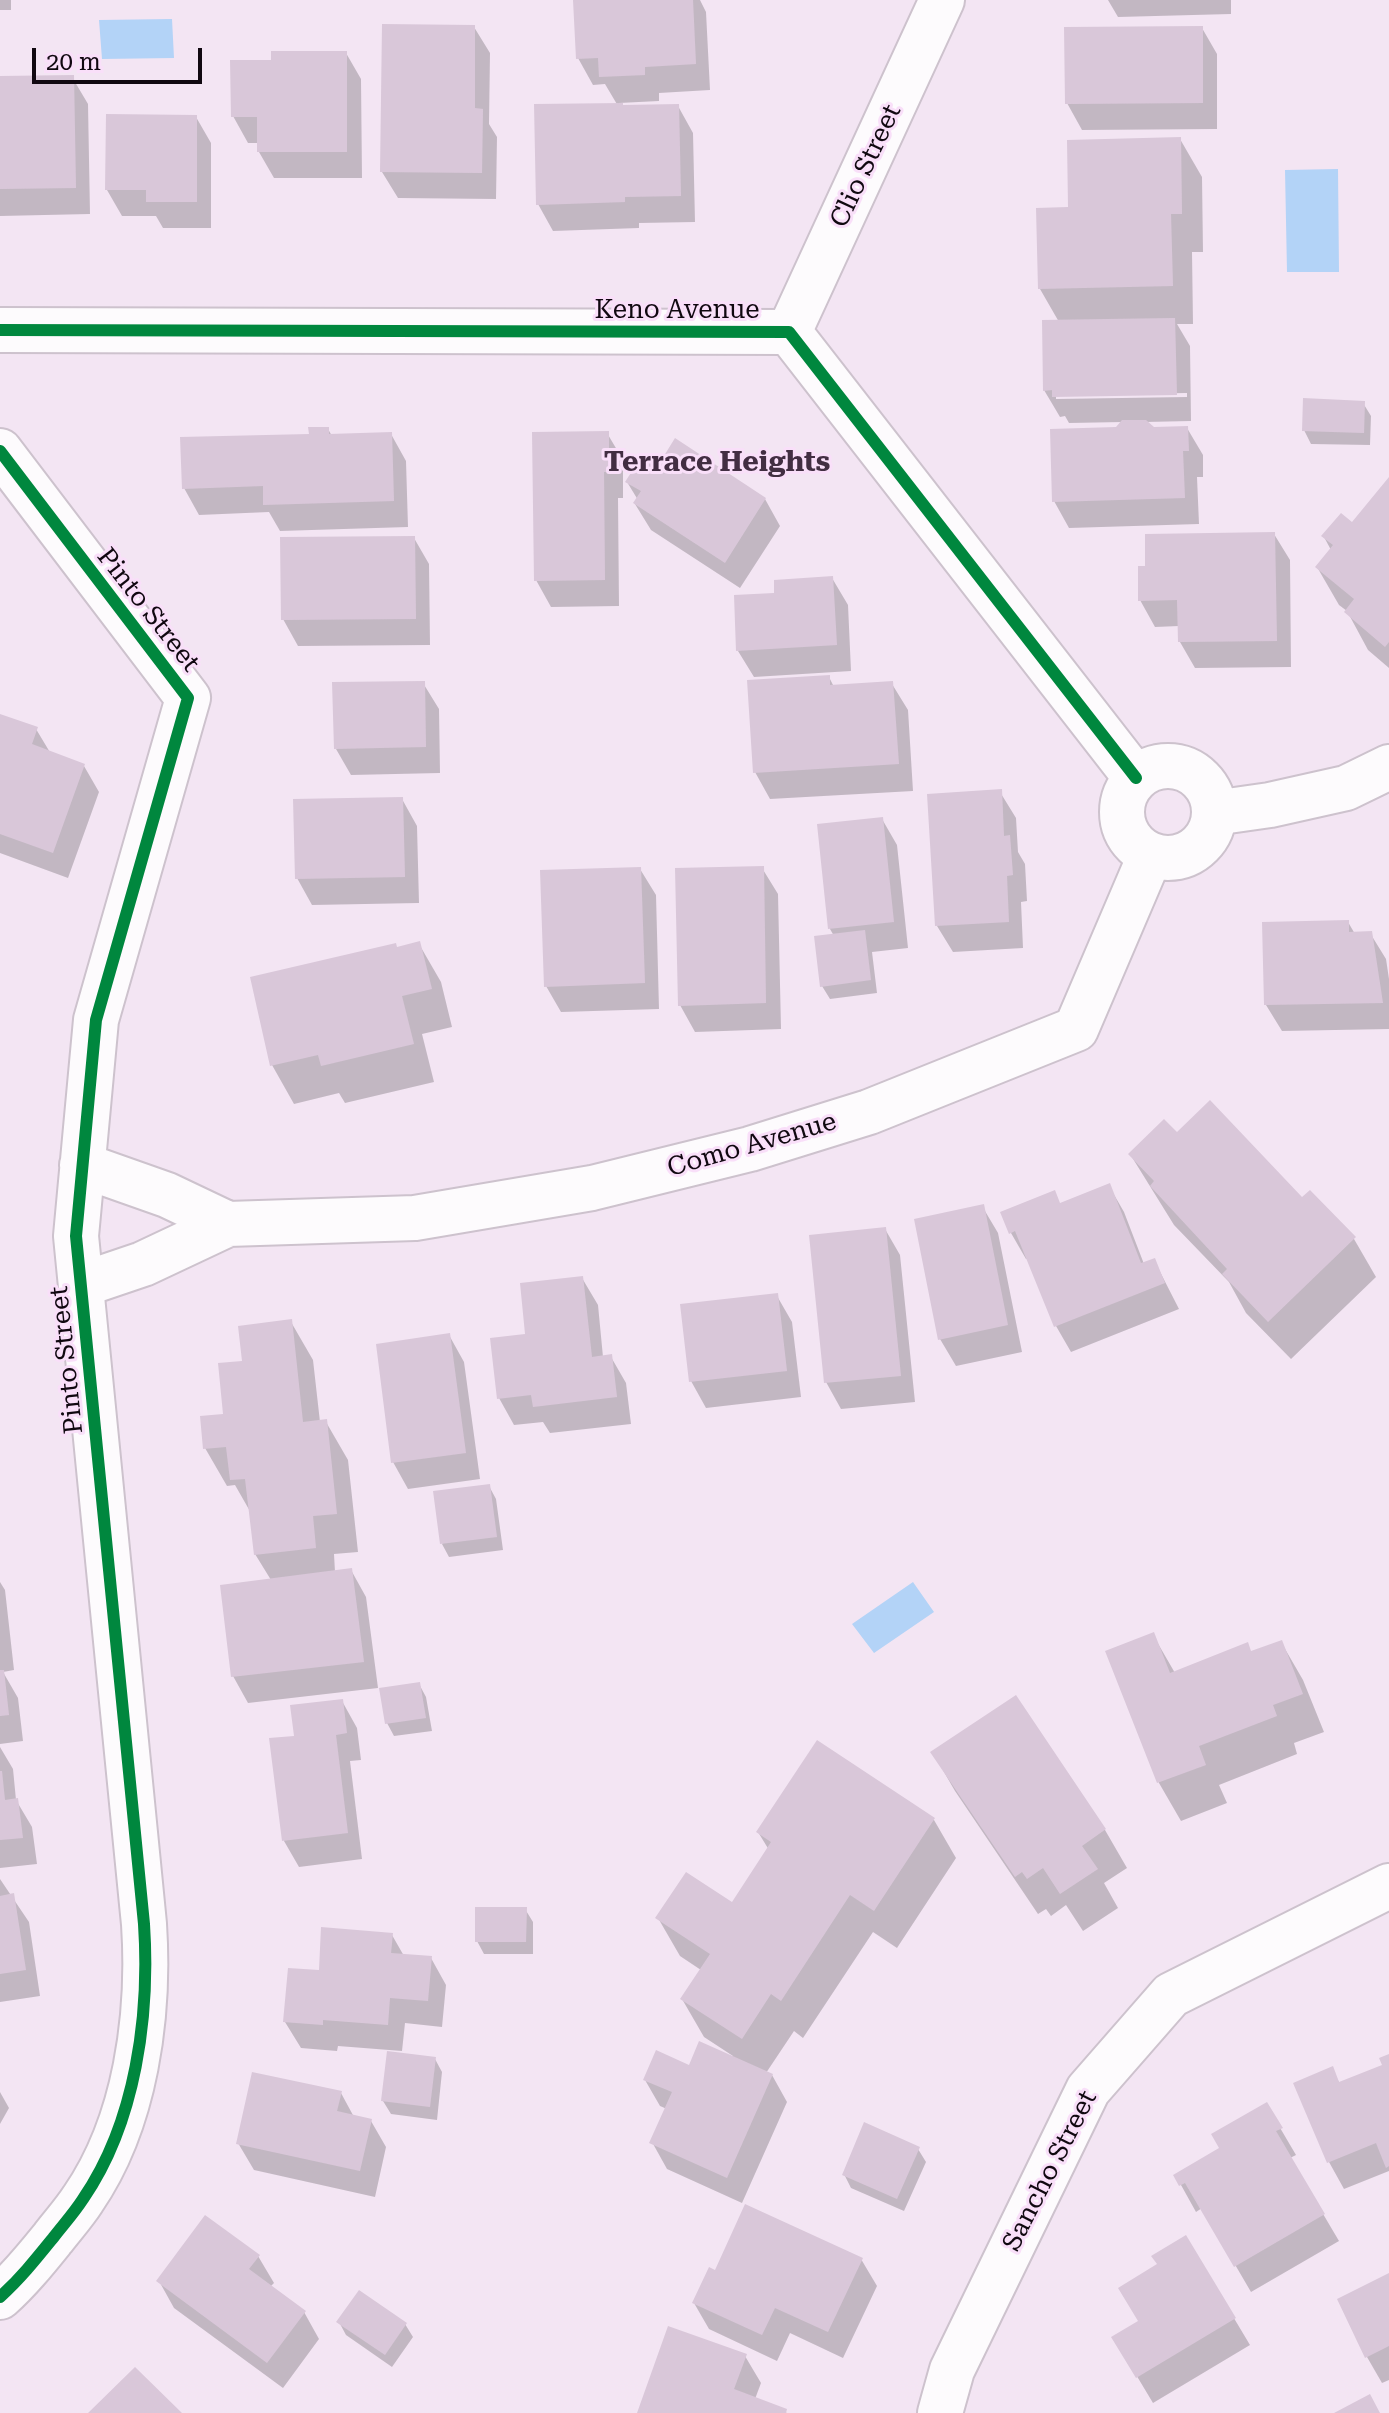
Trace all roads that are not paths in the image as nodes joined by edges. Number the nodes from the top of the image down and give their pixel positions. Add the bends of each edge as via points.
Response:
1 (942, 0) edge
2 (0, 330) edge
3 (789, 332) junction
4 (0, 451) edge
5 (1389, 767) edge
6 (1136, 778) junction
7 (1214, 813) junction
8 (1150, 856) junction
9 (82, 1165) junction
10 (228, 1224) junction
11 (81, 1285) junction
12 (1389, 1886) edge
13 (0, 2297) edge
14 (940, 2413) edge

1 - 3 street, Clio Street
2 - 3 street, Keno Avenue
3 - 6 street, Keno Avenue
4 - 9 street, Pinto Street via 188,698 96,1020
5 - 7 street via 1346,788
6 - 7 street via 1166,765 1182,768 1204,782
6 - 8 street via 1126,790 1123,827 1130,841
7 - 8 street via 1212,829 1191,854
8 - 10 street, Como Avenue via 1076,1029 898,1100 750,1149 592,1188 415,1218
9 - 10 street, Como Avenue via 167,1195
9 - 11 street, Pinto Street via 76,1236
10 - 11 street, Como Avenue via 143,1264
11 - 13 street, Pinto Street via 147,1975 139,2059 113,2142 84,2198
12 - 14 street, Sancho Street via 1171,1995 1088,2090 952,2370

